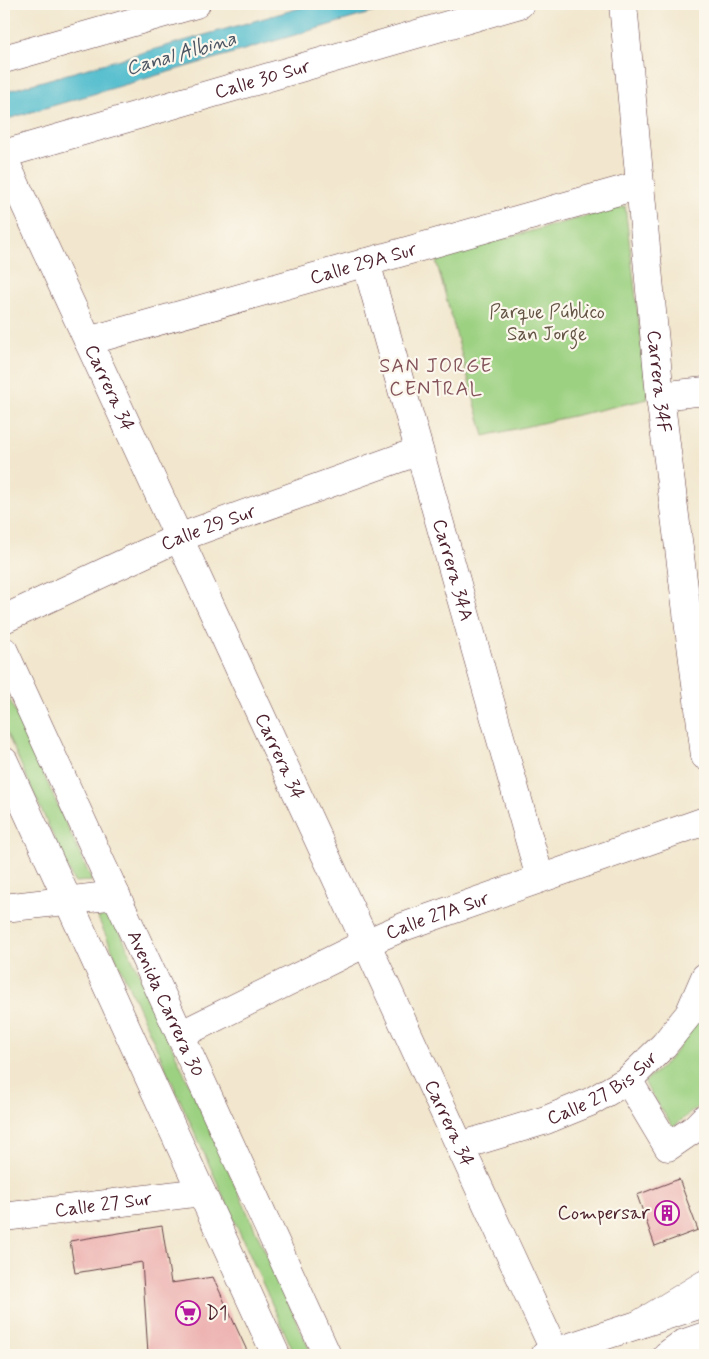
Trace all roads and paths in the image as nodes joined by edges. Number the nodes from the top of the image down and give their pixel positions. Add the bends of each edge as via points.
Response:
1 (196, 4) edge
2 (520, 4) edge
3 (623, 4) edge
4 (158, 9) edge
5 (4, 59) edge
6 (4, 154) edge
7 (4, 159) edge
8 (640, 184) junction
9 (366, 262) junction
10 (88, 341) junction
11 (705, 391) edge
12 (660, 396) junction
13 (419, 451) junction
14 (178, 538) junction
15 (4, 619) edge
16 (4, 651) edge
17 (705, 756) edge
18 (4, 761) edge
19 (705, 822) edge
20 (540, 878) junction
21 (116, 895) junction
22 (68, 901) junction
23 (4, 908) edge
24 (366, 943) junction
25 (705, 978) edge
26 (180, 1035) junction
27 (628, 1080) junction
28 (705, 1118) edge
29 (460, 1146) junction
30 (202, 1192) junction
31 (4, 1217) edge
32 (705, 1284) edge
33 (705, 1303) edge
34 (638, 1325) junction
35 (705, 1336) edge
36 (550, 1354) edge
37 (276, 1355) edge
38 (328, 1355) edge
39 (667, 1355) edge

1 - 4 main road
2 - 6 main road, Calle 30 Sur
3 - 8 main road, Carrera 34F
4 - 5 main road
7 - 10 main road, Carrera 34
8 - 9 main road, Calle 29A Sur
8 - 12 main road, Carrera 34F
9 - 10 main road, Calle 29A Sur
9 - 13 main road, Carrera 34A
10 - 14 main road, Carrera 34
11 - 12 main road
12 - 17 main road, Carrera 34F
13 - 14 main road, Calle 29 Sur
13 - 20 main road, Carrera 34A
14 - 15 main road, Calle 29 Sur
14 - 24 main road, Carrera 34
16 - 21 main road, Avenida Carrera 30
18 - 22 main road
19 - 20 main road, Calle 27A Sur
20 - 24 main road, Calle 27A Sur
21 - 22 main road
21 - 26 main road, Avenida Carrera 30
22 - 23 main road
22 - 30 main road
24 - 26 main road, Calle 27A Sur
24 - 29 main road, Carrera 34
25 - 27 main road, Calle 27 Bis Sur via 689,1014 664,1045
26 - 38 main road, Avenida Carrera 30
27 - 28 main road via 668,1147
27 - 29 main road, Calle 27 Bis Sur via 590,1102 546,1120
29 - 36 main road, Carrera 34
30 - 31 main road, Calle 27 Sur
30 - 37 main road
32 - 34 main road
33 - 34 main road
34 - 36 main road
35 - 39 main road via 682,1344

